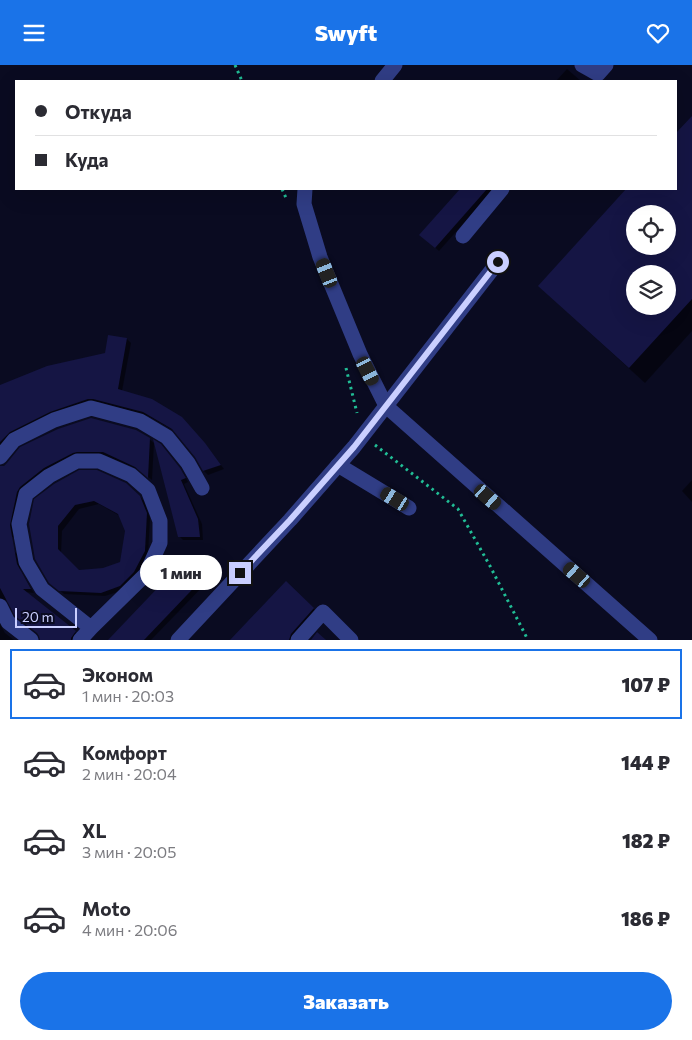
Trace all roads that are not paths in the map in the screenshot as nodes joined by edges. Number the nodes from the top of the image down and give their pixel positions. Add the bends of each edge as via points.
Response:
1 (395, 65) edge
2 (582, 65) edge
3 (599, 73) edge
4 (383, 80) edge
5 (305, 190) edge
6 (501, 190) edge
7 (463, 236) dead end
8 (498, 262) dead end
9 (386, 406) junction
10 (0, 457) edge
11 (338, 465) junction
12 (202, 488) dead end
13 (409, 508) dead end
14 (0, 606) edge
15 (92, 628) junction
16 (31, 640) edge
17 (80, 640) edge
18 (178, 640) edge
19 (298, 640) edge
20 (351, 640) edge
21 (650, 640) edge

1 - 4 street
2 - 3 street
5 - 9 street via 304,204 320,257 360,354
6 - 7 street
8 - 9 street
9 - 11 street
9 - 21 street
10 - 12 street via 14,439 54,420 91,409 140,421 167,437 188,463
11 - 13 street
11 - 18 street
14 - 16 street via 8,622
15 - 15 street via 146,574 160,543 160,521 148,490 131,475 99,461 77,461 49,476 26,494 19,524 26,562 42,589
15 - 17 street
19 - 20 street via 323,612

